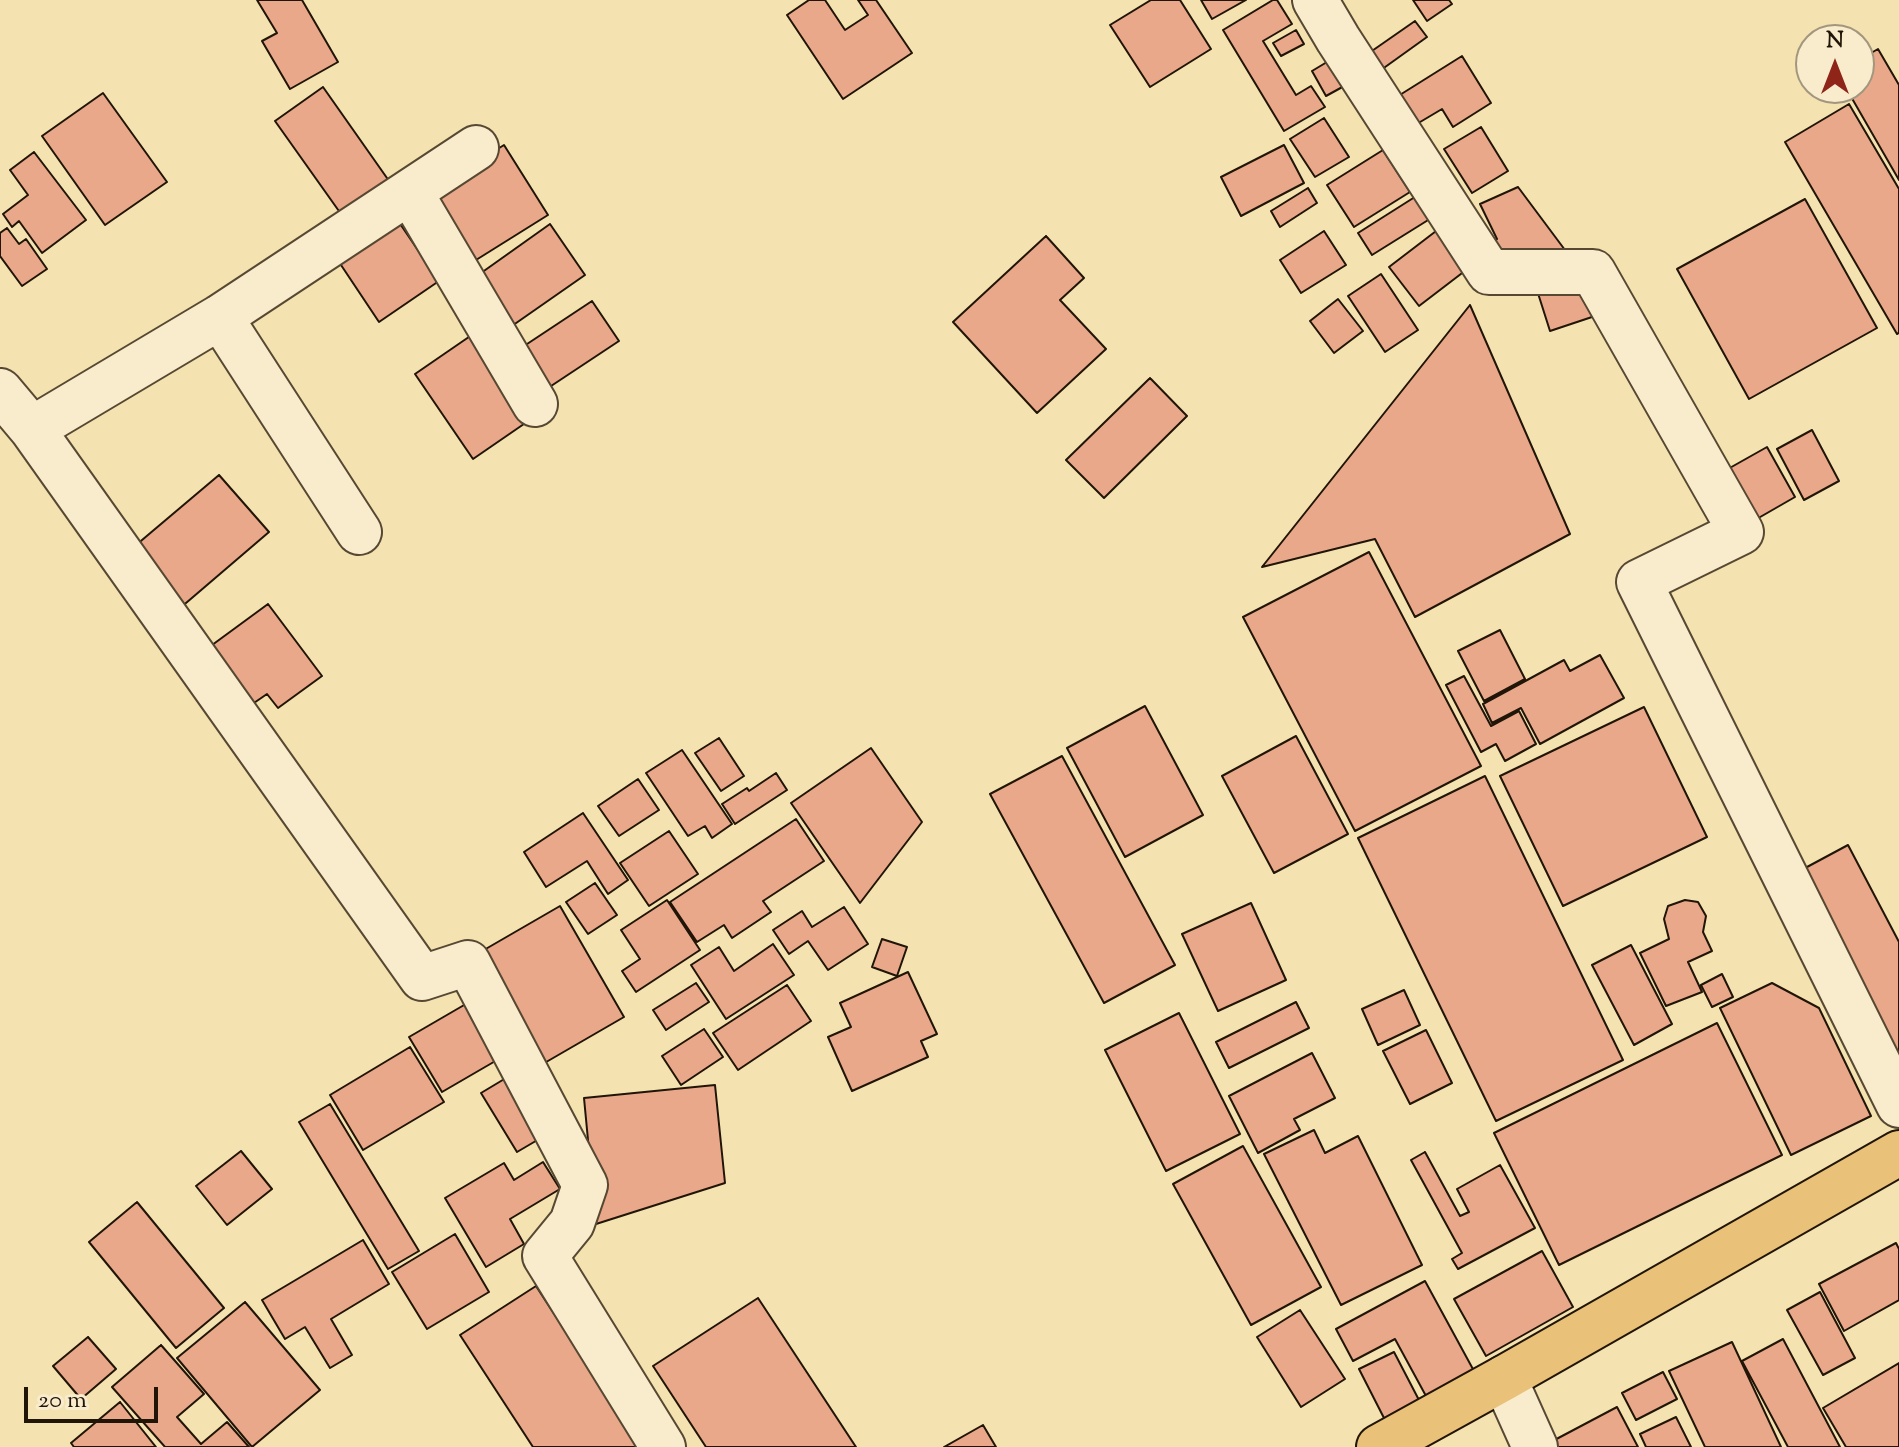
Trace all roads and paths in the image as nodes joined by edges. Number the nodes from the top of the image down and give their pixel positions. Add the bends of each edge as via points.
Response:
1 (1315, 0) edge
2 (476, 148) dead end
3 (410, 192) junction
4 (220, 317) junction
5 (0, 391) edge
6 (535, 404) dead end
7 (32, 429) junction
8 (359, 532) dead end
9 (1899, 1105) edge
10 (1899, 1153) edge
11 (1504, 1378) junction
12 (663, 1447) edge
13 (1379, 1447) edge
14 (1535, 1447) edge

1 - 9 street via 1489,272 1593,272 1741,532 1639,582
2 - 3 street
3 - 4 street
3 - 6 street
4 - 7 street
4 - 8 street
5 - 7 street
7 - 12 street via 422,978 468,963 585,1185 572,1223 545,1256
10 - 11 main road
11 - 13 main road
11 - 14 street

